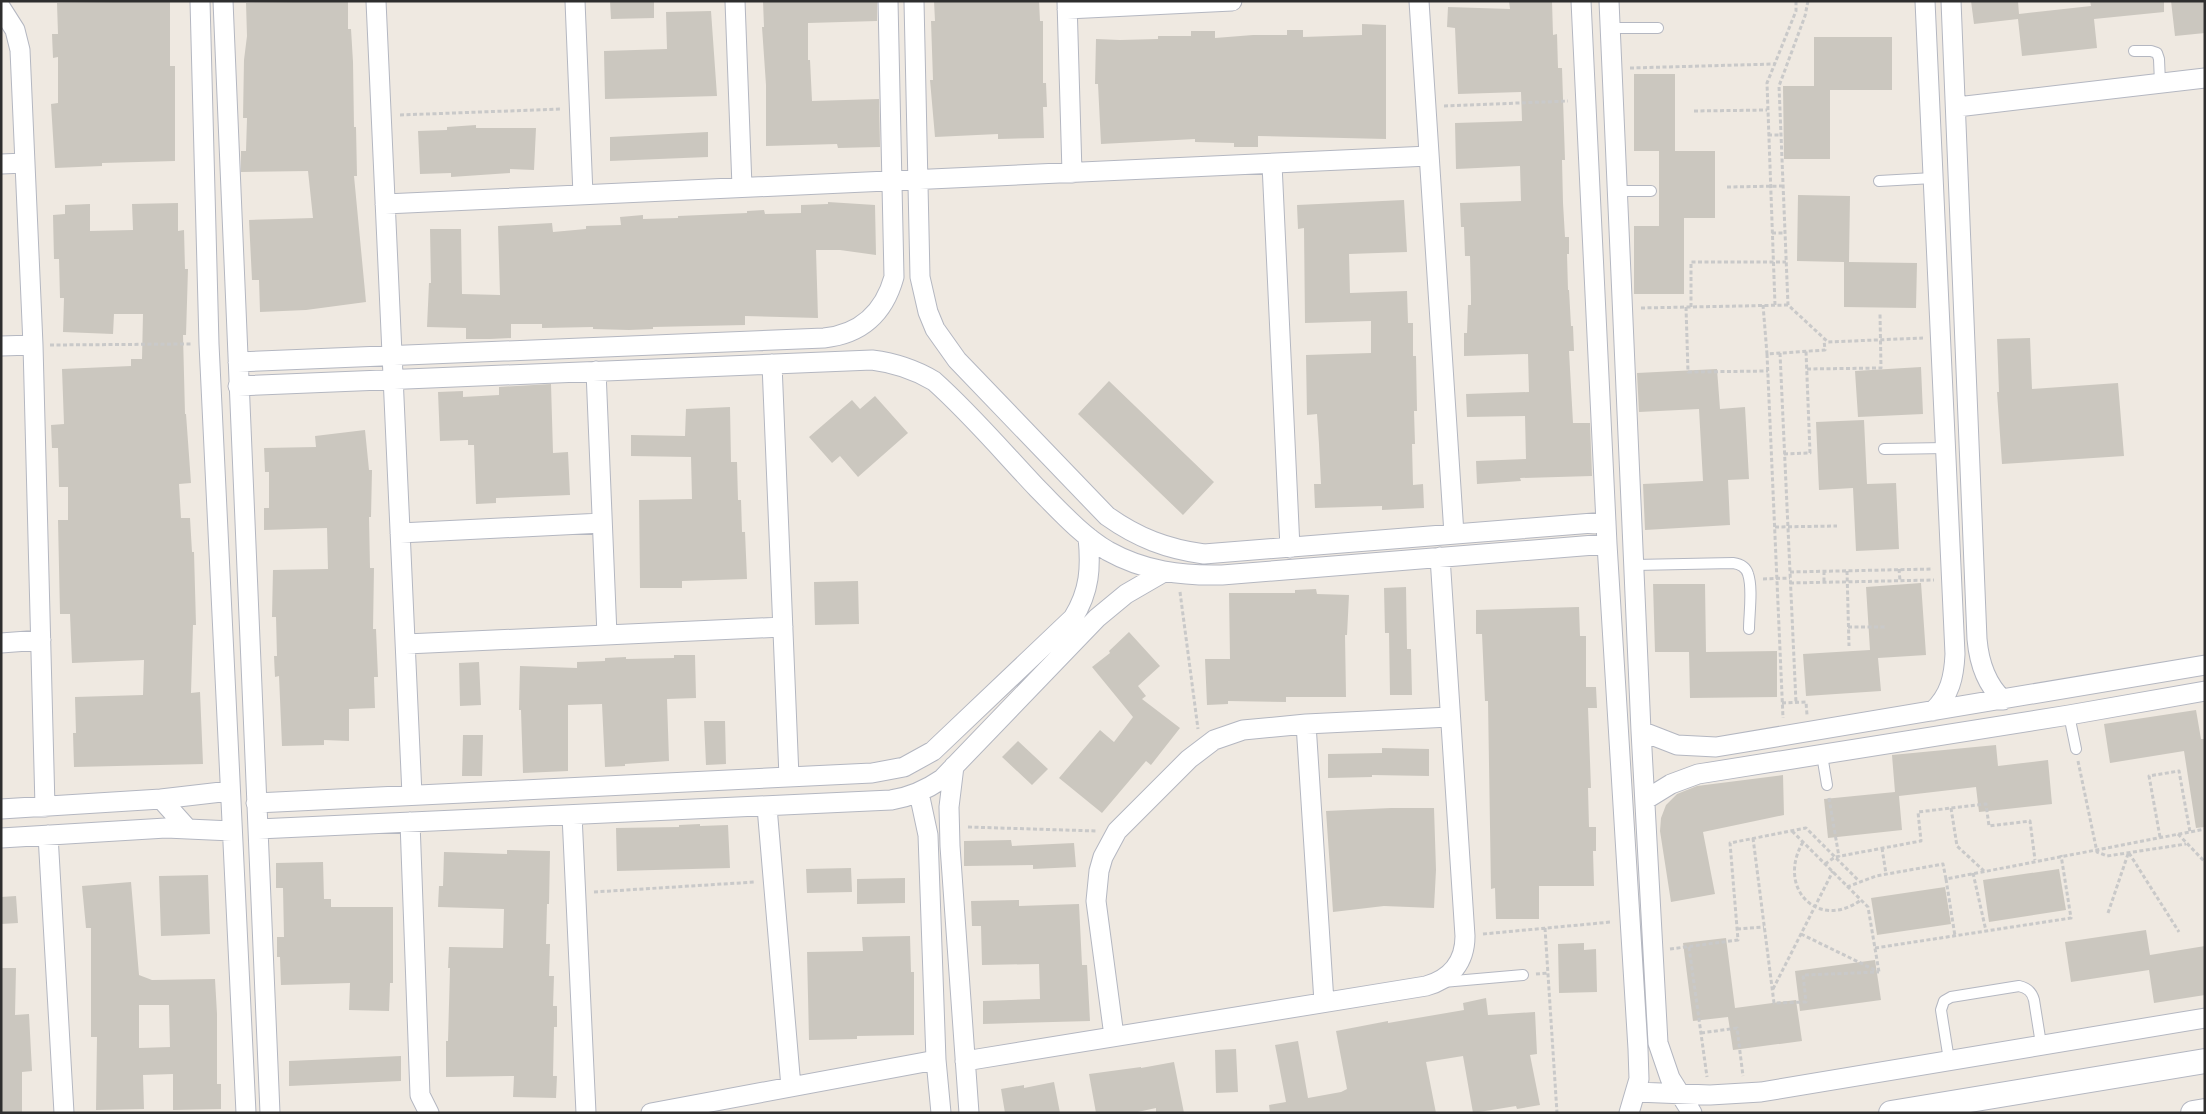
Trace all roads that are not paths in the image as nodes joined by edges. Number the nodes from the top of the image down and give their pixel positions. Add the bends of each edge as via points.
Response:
1 (200, 1) edge
2 (223, 1) edge
3 (376, 1) edge
4 (575, 1) edge
5 (735, 1) edge
6 (888, 1) edge
7 (914, 1) edge
8 (1232, 1) edge
9 (1419, 1) edge
10 (1581, 1) edge
11 (1609, 1) edge
12 (1925, 1) edge
13 (1951, 1) edge
14 (1067, 5) edge
15 (4, 7) edge
16 (1610, 28) junction
17 (1658, 28) dead end
18 (2134, 51) dead end
19 (2205, 78) edge
20 (2160, 84) junction
21 (1956, 107) junction
22 (1429, 156) junction
23 (25, 163) junction
24 (1, 164) edge
25 (1272, 164) junction
26 (1072, 172) junction
27 (1934, 178) junction
28 (918, 180) junction
29 (892, 181) junction
30 (1879, 181) dead end
31 (742, 187) junction
32 (1618, 191) junction
33 (1651, 191) dead end
34 (582, 195) junction
35 (386, 204) junction
36 (1622, 285) junction
37 (1595, 287) junction
38 (33, 345) junction
39 (1, 346) edge
40 (392, 356) junction
41 (238, 362) junction
42 (772, 364) junction
43 (596, 372) junction
44 (393, 380) junction
45 (238, 386) junction
46 (1946, 448) junction
47 (1884, 449) dead end
48 (1606, 522) junction
49 (602, 523) junction
50 (400, 533) junction
51 (1454, 534) junction
52 (1088, 537) junction
53 (1607, 544) junction
54 (1290, 548) junction
55 (1440, 556) junction
56 (1635, 565) junction
57 (1170, 573) junction
58 (247, 576) junction
59 (220, 578) junction
60 (783, 627) junction
61 (1749, 629) dead end
62 (607, 635) junction
63 (1977, 639) junction
64 (41, 640) junction
65 (1955, 641) junction
66 (1, 643) edge
67 (406, 644) junction
68 (2205, 665) edge
69 (2205, 691) edge
70 (2003, 700) junction
71 (1933, 711) junction
72 (2069, 715) junction
73 (1450, 718) junction
74 (1306, 724) junction
75 (1641, 731) junction
76 (1716, 747) junction
77 (2076, 749) road end
78 (1822, 755) junction
79 (954, 766) junction
80 (1717, 772) junction
81 (789, 777) junction
82 (1827, 785) road end
83 (230, 791) junction
84 (919, 793) junction
85 (412, 795) junction
86 (161, 798) junction
87 (1646, 800) junction
88 (256, 803) junction
89 (45, 807) junction
90 (767, 807) junction
91 (1, 809) edge
92 (572, 815) junction
93 (410, 822) junction
94 (187, 828) junction
95 (258, 829) junction
96 (232, 830) junction
97 (48, 835) junction
98 (1, 838) edge
99 (932, 923) junction
100 (955, 923) junction
101 (1523, 975) dead end
102 (1437, 983) junction
103 (265, 1002) junction
104 (1324, 1002) junction
105 (240, 1003) junction
106 (2205, 1018) edge
107 (1114, 1036) junction
108 (2041, 1044) junction
109 (936, 1060) junction
110 (1948, 1060) junction
111 (965, 1061) junction
112 (2205, 1062) edge
113 (791, 1087) junction
114 (1636, 1092) junction
115 (1680, 1095) junction
116 (2205, 1111) edge
117 (64, 1113) edge
118 (246, 1113) edge
119 (270, 1113) edge
120 (429, 1113) edge
121 (586, 1113) edge
122 (651, 1113) edge
123 (941, 1113) edge
124 (969, 1113) edge
125 (1629, 1113) edge
126 (1692, 1113) edge
127 (1891, 1113) edge
128 (2193, 1113) edge

1 - 59 street via 209,344
2 - 41 street
3 - 35 street
4 - 34 street
5 - 31 street
6 - 29 street
7 - 28 street
8 - 14 street
9 - 22 street
10 - 37 street
11 - 16 street
12 - 27 street
13 - 21 street
14 - 26 street
15 - 23 street via 20,50
16 - 17 lane
16 - 32 street
18 - 20 lane via 2157,53
19 - 20 street
20 - 21 street
21 - 63 street
22 - 25 street
22 - 51 street
23 - 24 street
23 - 38 street
25 - 26 street
25 - 54 street
26 - 28 street
27 - 30 lane
27 - 46 street
28 - 29 street
28 - 54 street via 920,277 935,329 956,360 1087,498 1128,532 1178,550 1204,554
29 - 31 street
29 - 40 street via 894,277 891,289 880,310 849,333 824,338
31 - 34 street
32 - 33 lane
32 - 36 street
34 - 35 street
35 - 40 street
36 - 37 street
36 - 56 street
37 - 48 street
38 - 39 street
38 - 64 street
40 - 41 street
40 - 44 street
41 - 45 street
42 - 43 street
42 - 52 street via 872,360 915,370 950,396
42 - 60 street
43 - 44 street
43 - 49 street
44 - 45 street
44 - 50 street
45 - 58 street
46 - 47 lane
46 - 65 street
48 - 51 street
48 - 53 street
49 - 50 street
49 - 62 street
50 - 67 street
51 - 54 street
52 - 57 street via 1121,557
52 - 81 street via 1090,574 1085,597 1073,618 933,751 889,771
53 - 55 street
53 - 114 street via 1638,1049
55 - 57 street via 1193,576
55 - 73 street
56 - 61 lane via 1733,562 1745,568 1749,580
56 - 75 street
57 - 79 street via 1126,594 1097,618
58 - 59 street
58 - 88 street
59 - 83 street
60 - 62 street
60 - 81 street
62 - 67 street
63 - 65 street
63 - 70 street via 1985,675
64 - 66 street
64 - 89 street
65 - 71 street via 1955,668 1948,695
67 - 85 street
68 - 70 street
69 - 72 street
70 - 71 street
71 - 76 street
72 - 77 lane
72 - 78 street
73 - 74 street
73 - 102 street via 1465,945 1460,962
74 - 104 street
74 - 107 street via 1243,730 1214,740 1200,749 1117,831 1103,857 1096,886
75 - 76 street via 1677,745
75 - 87 street
76 - 80 street
78 - 80 street
78 - 82 lane
79 - 84 street via 942,779
79 - 100 street via 950,827
80 - 87 street via 1684,778
81 - 85 street
83 - 86 street
83 - 96 street
84 - 90 street via 891,800
84 - 99 street via 928,835
85 - 88 street
86 - 89 street
86 - 94 street
87 - 115 street via 1658,1043
88 - 95 street
89 - 91 street
90 - 92 street
90 - 113 street
92 - 93 street
92 - 121 street
93 - 95 street
93 - 120 street via 420,1095
94 - 96 street
94 - 97 street
95 - 103 street
96 - 105 street
97 - 98 street
97 - 117 street
99 - 100 street
99 - 109 street
100 - 111 street
101 - 102 lane
102 - 104 street
103 - 105 street
103 - 119 street
104 - 107 street
105 - 118 street
106 - 108 street
107 - 111 street
108 - 110 street
108 - 110 lane via 2033,995 2026,988 2020,986 1951,997 1944,1001 1941,1010
109 - 113 street
109 - 123 street
110 - 115 street via 1745,1094
111 - 124 street
112 - 127 street
113 - 122 street
114 - 115 street
114 - 125 street
115 - 126 street
116 - 128 street

